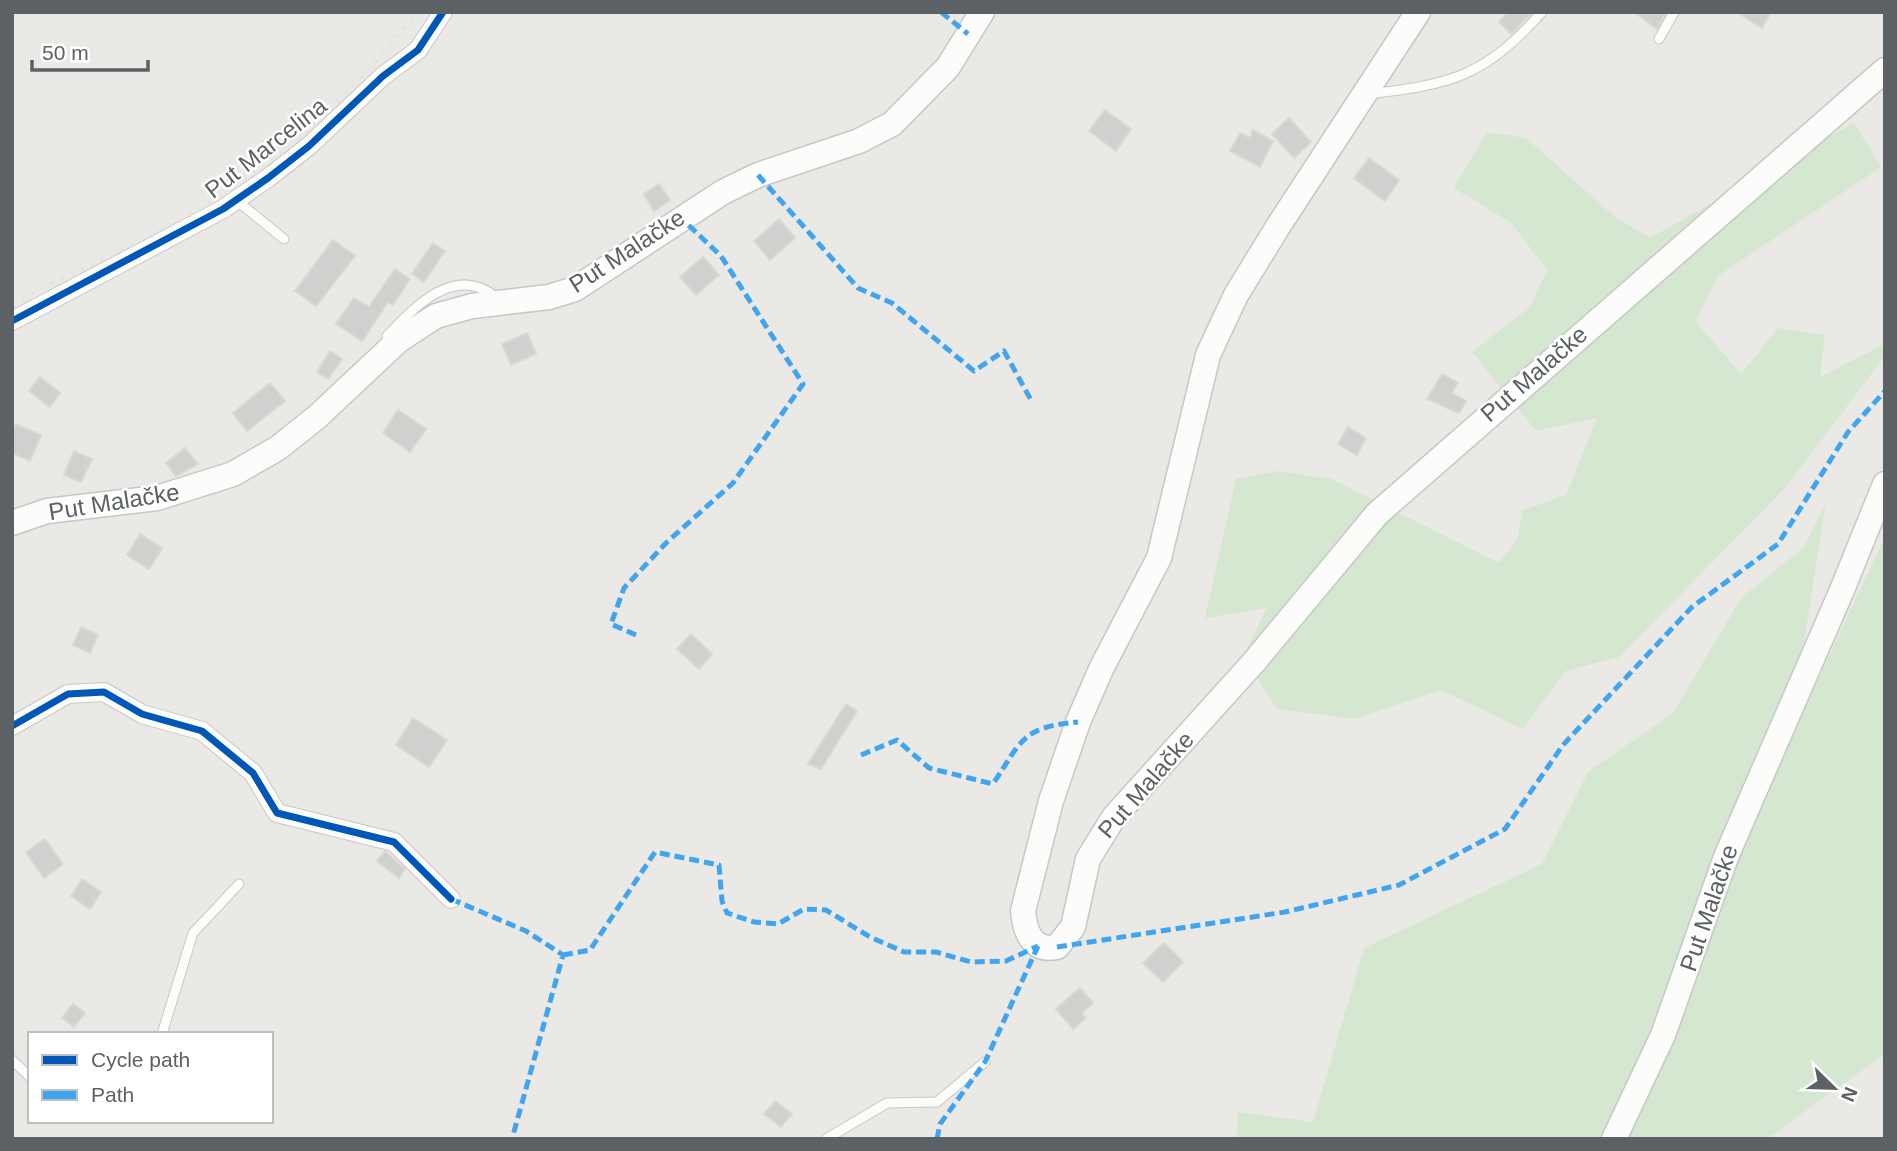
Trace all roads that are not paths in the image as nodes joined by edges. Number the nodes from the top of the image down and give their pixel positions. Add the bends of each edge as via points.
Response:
1 (443, 12) edge
2 (982, 12) edge
3 (1418, 12) edge
4 (1542, 12) edge
5 (1674, 12) edge
6 (1659, 39) dead end
7 (1885, 70) edge
8 (1364, 94) junction
9 (236, 200) junction
10 (284, 239) dead end
11 (12, 321) edge
12 (1885, 484) edge
13 (12, 523) edge
14 (12, 726) edge
15 (239, 884) dead end
16 (451, 899) dead end
17 (163, 1032) edge
18 (12, 1060) edge
19 (985, 1062) dead end
20 (28, 1075) edge
21 (826, 1139) edge
22 (1614, 1139) edge

1 - 9 street, Put Marcelina via 404,63 383,76 309,146
2 - 13 main road, Put Malačke via 948,67 892,124 723,192 575,289 436,316 399,340 278,448 233,474 156,498 47,511
3 - 8 main road, Put Malačke
4 - 8 lane via 1507,47 1464,76 1437,86
5 - 6 lane
7 - 8 main road, Put Malačke via 1377,514 1254,662 1114,817 1088,859 1073,927 1057,947 1038,946 1024,928 1023,911 1051,801 1102,667 1158,558 1208,355 1236,295
9 - 10 lane
9 - 11 street, Put Marcelina
12 - 22 main road, Put Malačke via 1721,867 1662,1035
14 - 16 street via 68,694 104,692 142,714 202,731 253,773 277,813 394,842
15 - 17 lane via 193,933
18 - 20 lane
19 - 21 lane via 937,1102 887,1103

